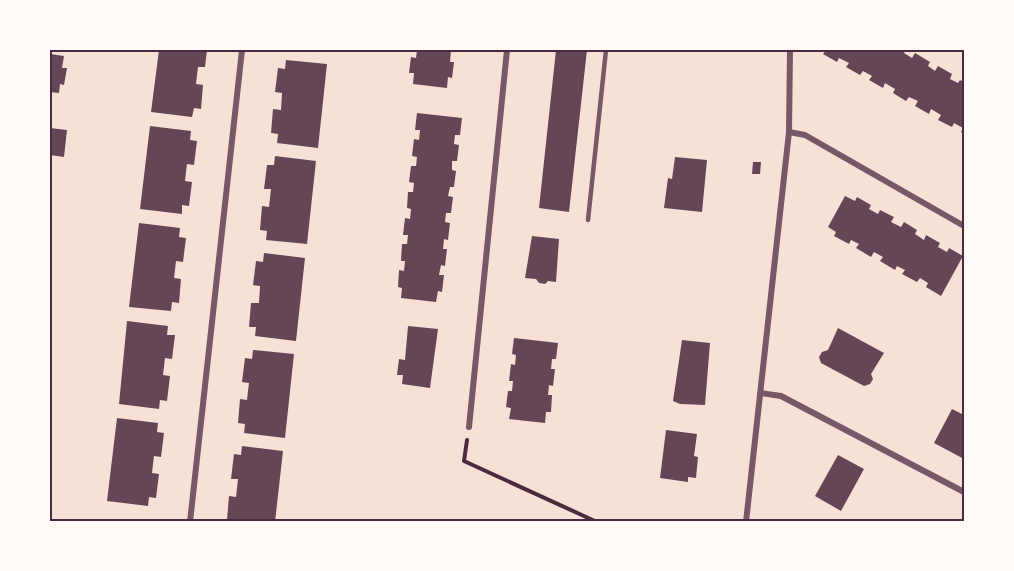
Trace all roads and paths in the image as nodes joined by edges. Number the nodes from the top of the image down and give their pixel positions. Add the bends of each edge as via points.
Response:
1 (242, 50) edge
2 (507, 50) edge
3 (606, 50) edge
4 (790, 50) edge
5 (789, 132) junction
6 (588, 220) dead end
7 (964, 226) edge
8 (760, 393) junction
9 (469, 427) joint
10 (964, 492) edge
11 (190, 522) edge
12 (597, 522) edge
13 (746, 522) edge

1 - 11 street
2 - 9 street
3 - 6 lane
4 - 5 street
5 - 7 street via 805,135
5 - 8 street
8 - 10 street via 781,396
8 - 13 street
9 - 12 path via 464,461

